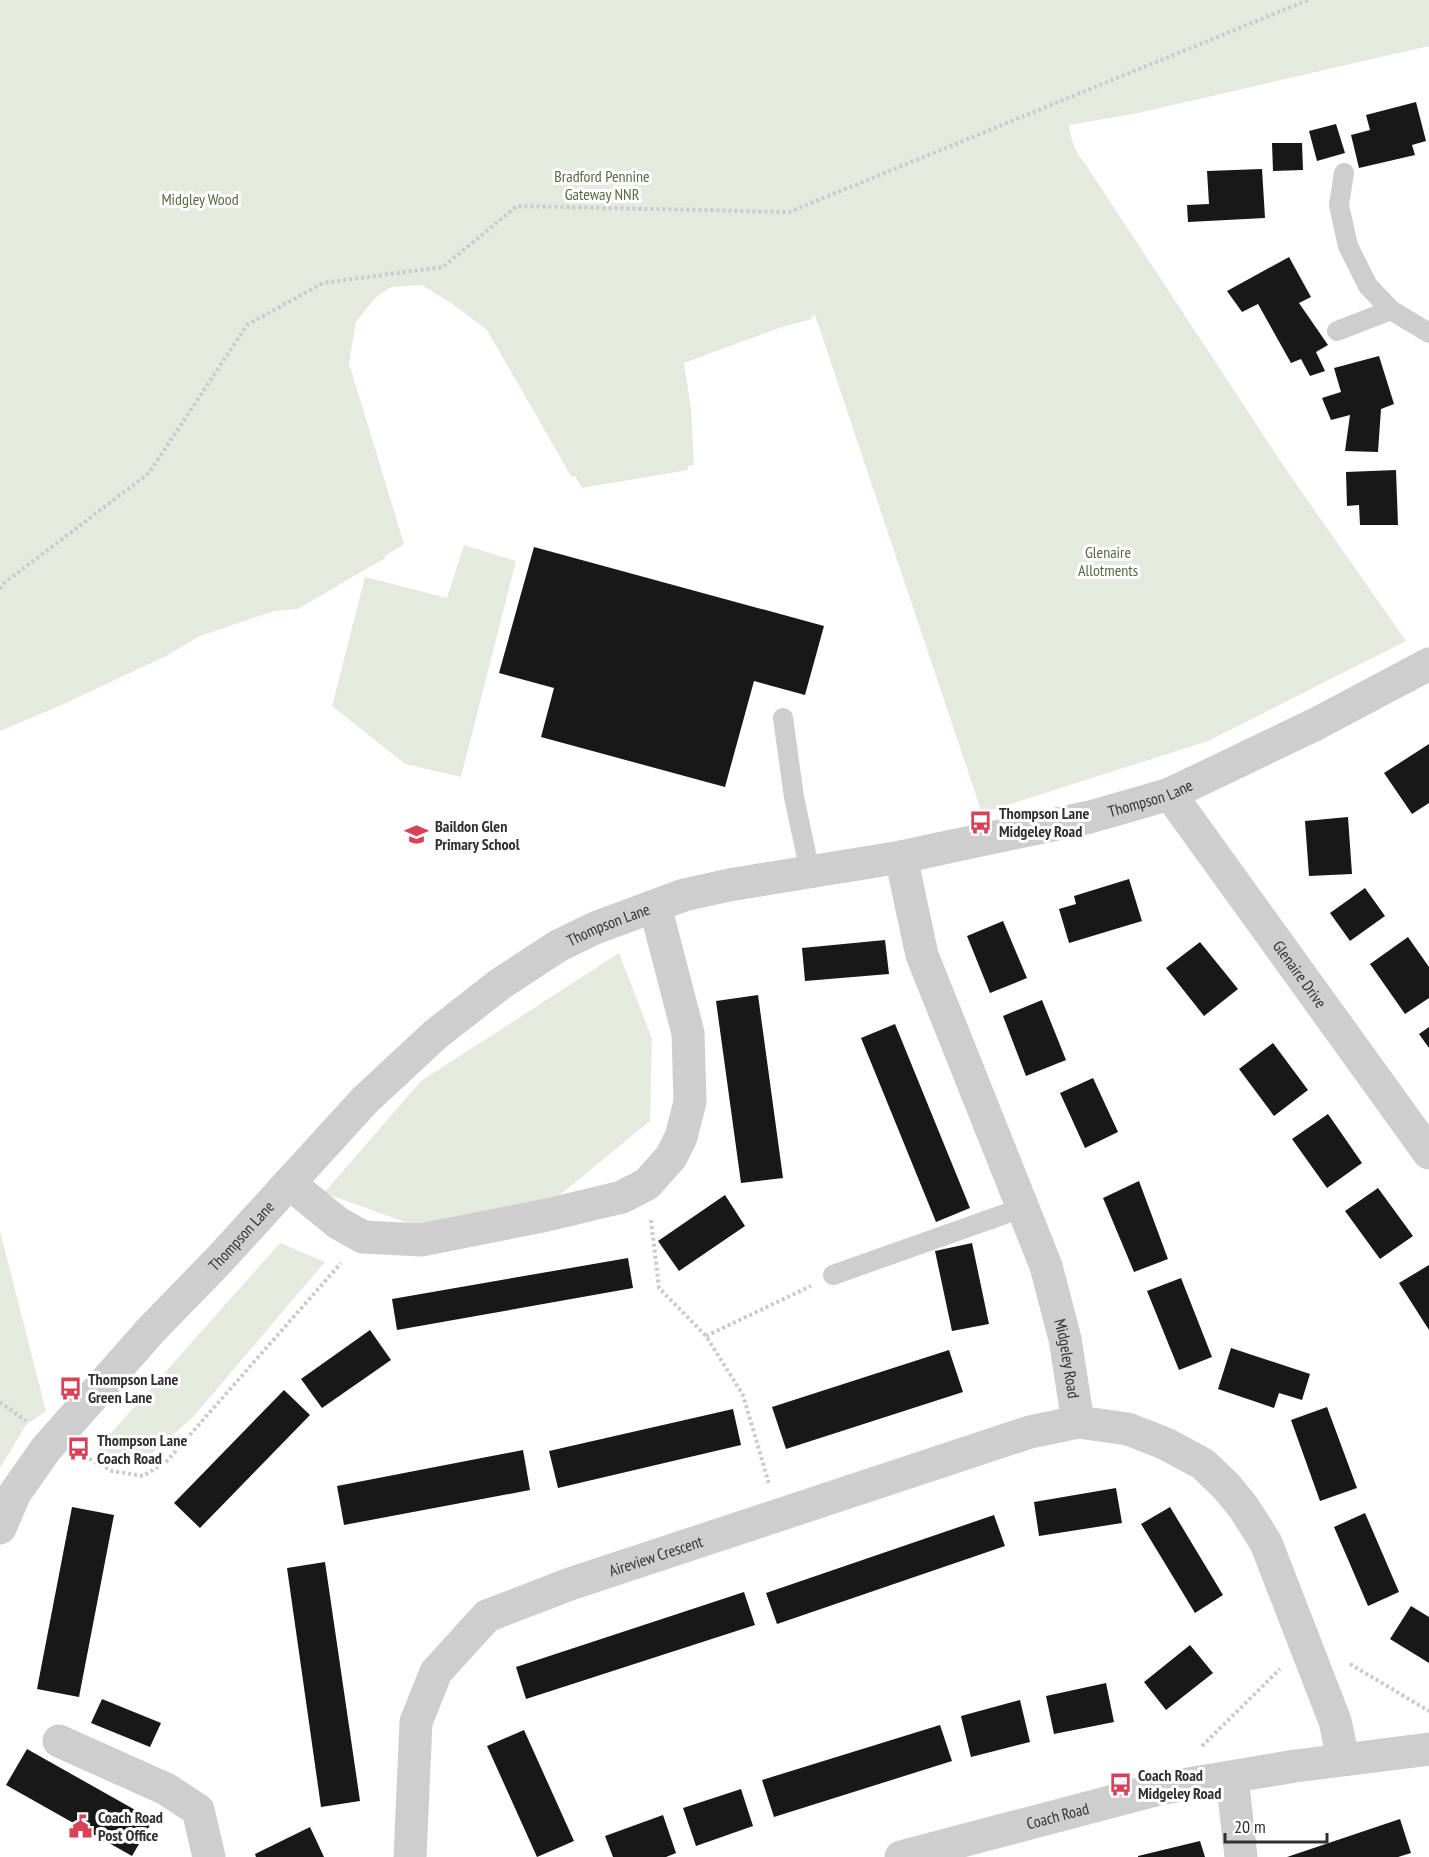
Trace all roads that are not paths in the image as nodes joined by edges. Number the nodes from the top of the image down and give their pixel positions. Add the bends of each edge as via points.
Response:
1 (1344, 173) dead end
2 (1391, 310) junction
3 (1337, 331) dead end
4 (1429, 333) edge
5 (1429, 664) edge
6 (783, 718) dead end
7 (1170, 794) junction
8 (901, 857) junction
9 (810, 873) junction
10 (655, 906) junction
11 (1429, 1153) edge
12 (289, 1183) junction
13 (1022, 1208) junction
14 (833, 1275) road end
15 (1078, 1422) junction
16 (0, 1528) edge
17 (59, 1741) dead end
18 (1429, 1749) edge
19 (1343, 1759) junction
20 (1232, 1777) junction
21 (209, 1857) edge
22 (410, 1857) edge
23 (901, 1857) edge
24 (1242, 1857) edge

1 - 2 lane via 1340,205 1348,246 1368,286
2 - 3 lane
2 - 4 lane
5 - 7 street, Thompson Lane
6 - 9 lane
7 - 8 street, Thompson Lane via 1090,817
7 - 11 street, Glenaire Drive
8 - 9 street, Thompson Lane
8 - 13 street, Midgeley Road via 922,956
9 - 10 street, Thompson Lane via 729,885
10 - 12 street, Thompson Lane via 567,942 500,984 436,1034 365,1100
10 - 12 street via 688,1033 690,1102 671,1157 647,1184 622,1197 422,1240 363,1237 338,1223
12 - 16 street, Thompson Lane via 46,1449 15,1493
13 - 14 lane
13 - 15 street, Midgeley Road via 1056,1300
15 - 19 street, Midgeley Road via 1128,1429 1166,1444 1203,1464 1244,1508 1266,1543 1335,1721
15 - 22 street, Aireview Crescent via 1030,1432 570,1584 487,1616 436,1672 416,1722
17 - 21 street via 165,1789 198,1810
18 - 19 street, Coach Road
19 - 20 street, Coach Road
20 - 23 street, Coach Road via 1160,1789
20 - 24 street

